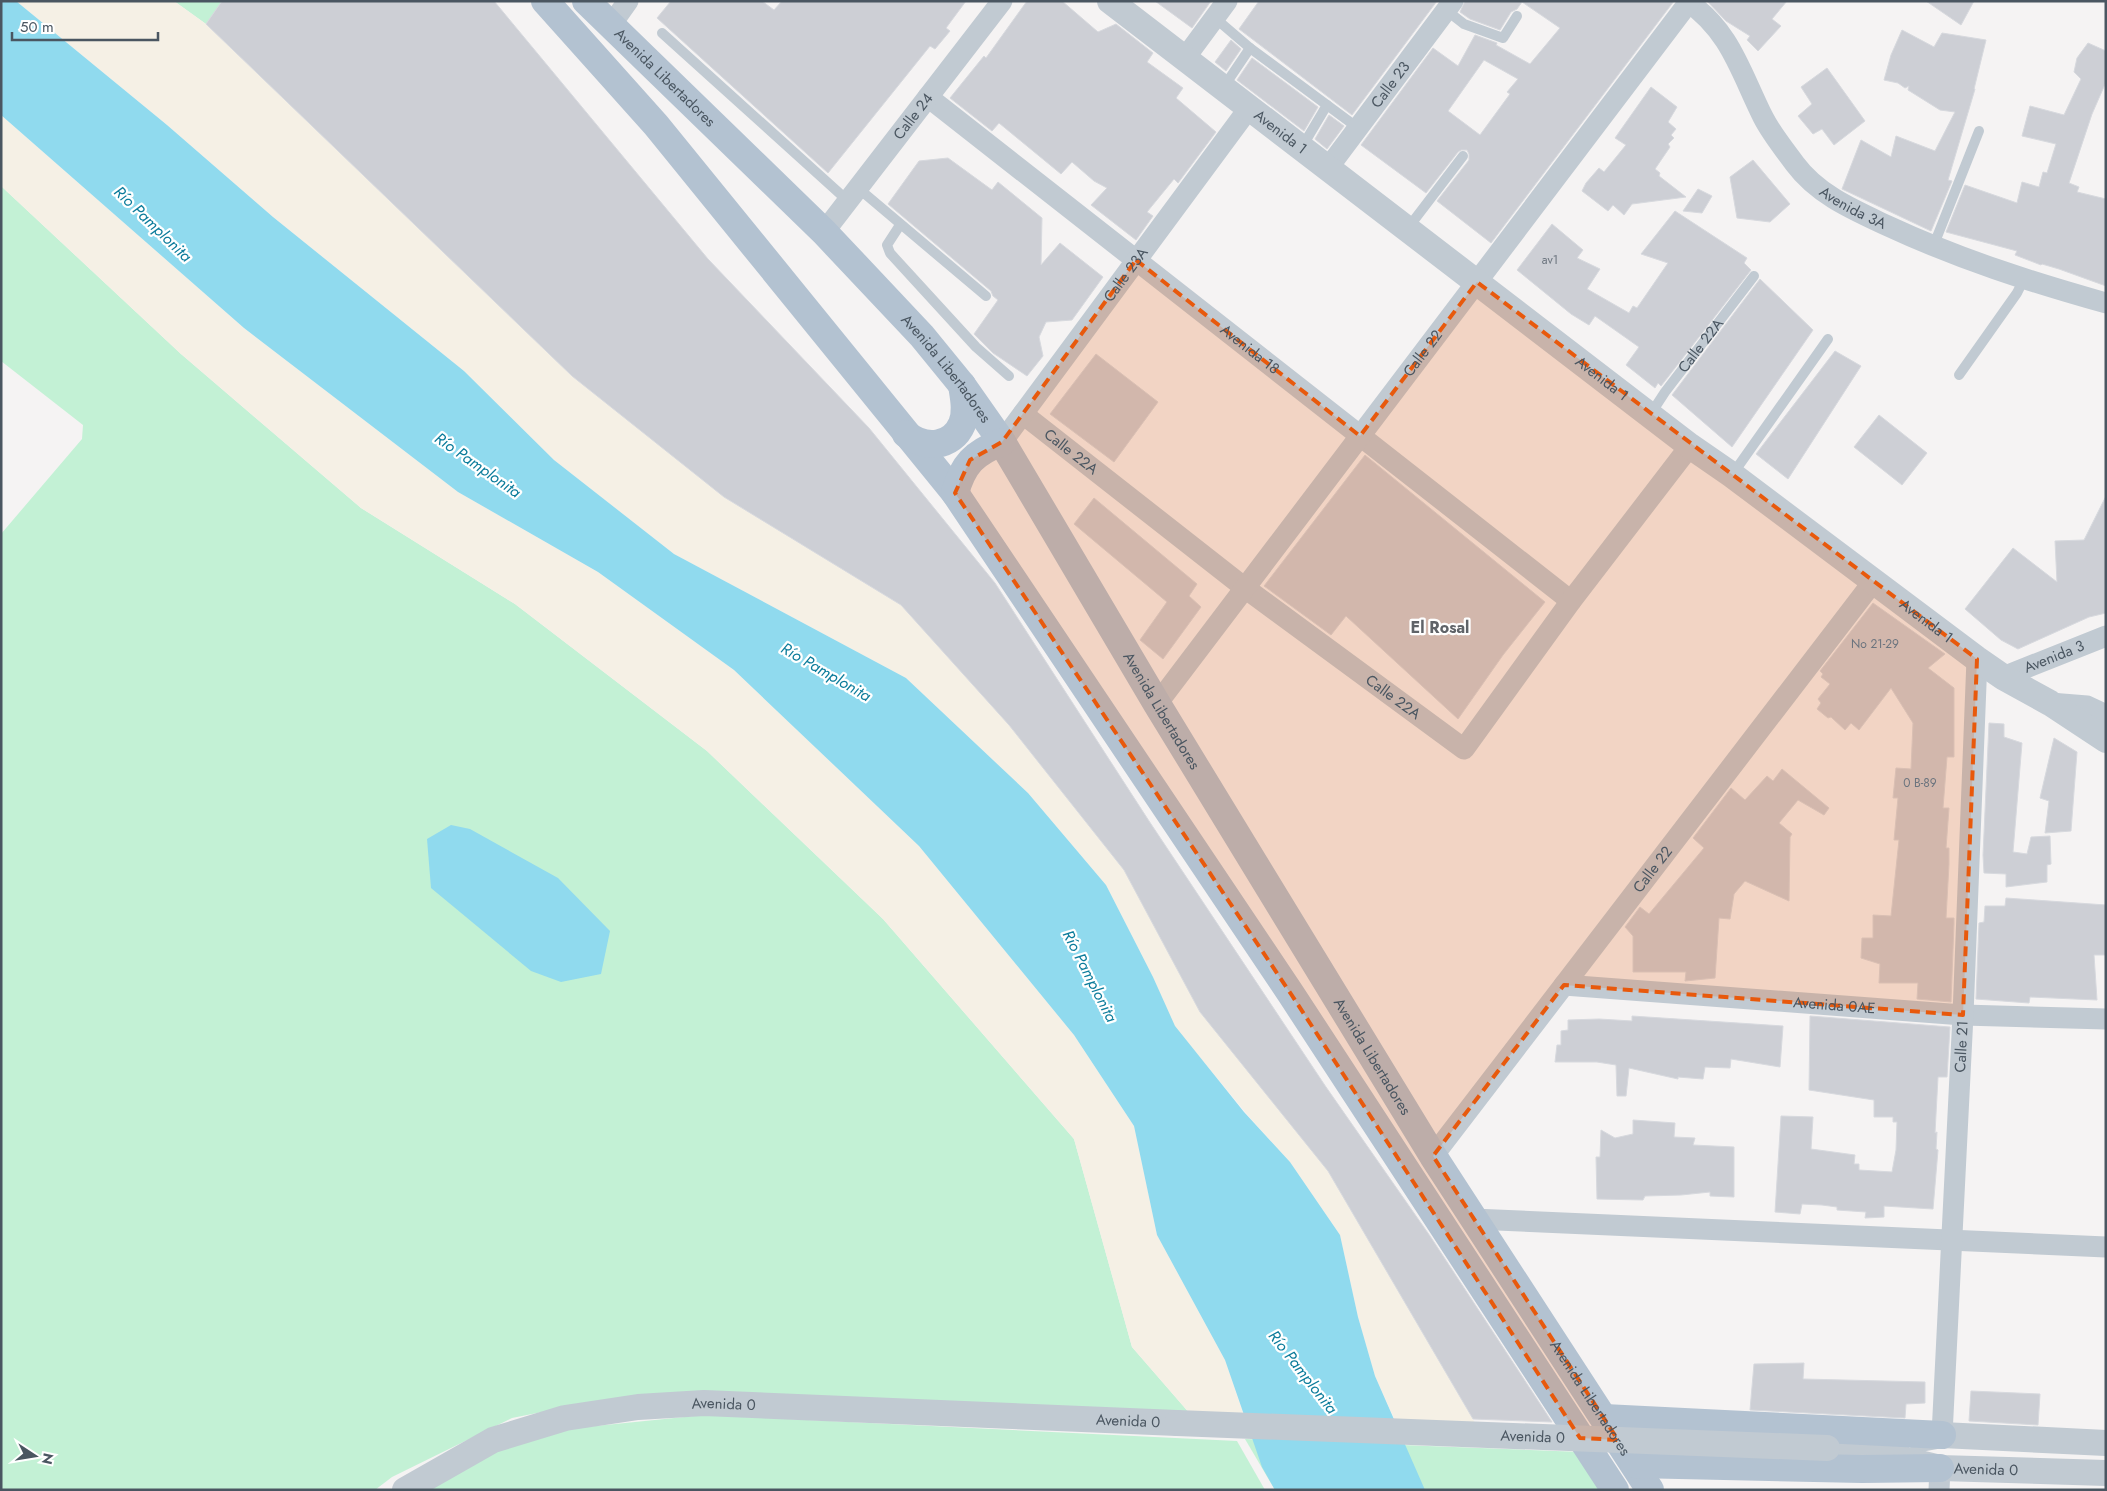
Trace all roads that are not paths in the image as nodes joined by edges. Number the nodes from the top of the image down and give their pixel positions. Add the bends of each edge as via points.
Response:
1 (545, 1) edge
2 (586, 1) edge
3 (628, 1) edge
4 (1002, 1) edge
5 (1110, 1) edge
6 (1688, 2) edge
7 (1450, 6) edge
8 (1221, 10) edge
9 (1517, 16) dead end
10 (611, 25) junction
11 (662, 33) dead end
12 (1250, 48) junction
13 (1185, 58) junction
14 (1223, 88) junction
15 (928, 97) junction
16 (1327, 105) junction
17 (1249, 108) junction
18 (1358, 128) junction
19 (1979, 130) dead end
20 (1301, 148) junction
21 (1463, 156) dead end
22 (1328, 168) junction
23 (853, 195) junction
24 (900, 225) junction
25 (1408, 229) junction
26 (824, 232) junction
27 (1933, 247) junction
28 (1136, 260) junction
29 (1754, 276) dead end
30 (2024, 279) junction
31 (1477, 282) junction
32 (986, 296) dead end
33 (2106, 303) edge
34 (1828, 339) dead end
35 (1009, 376) dead end
36 (1959, 376) dead end
37 (962, 385) junction
38 (1023, 414) junction
39 (1650, 415) junction
40 (906, 434) junction
41 (1360, 436) junction
42 (1002, 442) junction
43 (1690, 446) junction
44 (1737, 466) junction
45 (955, 493) junction
46 (1873, 582) junction
47 (1245, 588) junction
48 (1571, 601) junction
49 (2106, 636) edge
50 (1977, 659) junction
51 (2003, 677) junction
52 (2050, 703) junction
53 (1157, 704) junction
54 (2106, 715) edge
55 (2106, 740) edge
56 (1564, 985) junction
57 (1964, 1015) junction
58 (2106, 1019) edge
59 (1433, 1156) junction
60 (1474, 1219) junction
61 (1950, 1240) junction
62 (2106, 1247) edge
63 (1604, 1418) junction
64 (1942, 1435) junction
65 (2106, 1444) edge
66 (1868, 1451) junction
67 (1634, 1464) junction
68 (2106, 1473) edge
69 (1940, 1479) edge
70 (405, 1490) edge
71 (1615, 1490) edge
72 (1650, 1490) edge

1 - 40 main road, Avenida Libertadores via 656,125
2 - 10 main road, Avenida Libertadores
3 - 10 street
4 - 15 street, Calle 24
5 - 13 street, Avenida 1
6 - 27 street, Avenida 3A via 1716,25 1738,62 1764,118 1813,184 1846,206
6 - 31 street, Calle 22
7 - 9 lane via 1464,24 1503,38
7 - 18 street, Calle 23
8 - 12 lane
8 - 13 street
10 - 26 main road, Avenida Libertadores
11 - 23 lane
12 - 14 lane
12 - 16 lane
13 - 14 street, Avenida 1
14 - 17 street, Avenida 1
15 - 23 street, Calle 24
15 - 28 street, Avenida 18
16 - 18 lane
16 - 20 lane
17 - 20 street, Avenida 1
17 - 28 street, Calle 23A
18 - 22 street, Calle 23
19 - 27 lane
20 - 22 street, Avenida 1
21 - 25 lane
22 - 25 street, Avenida 1
23 - 24 lane
23 - 26 street, Calle 24
24 - 32 lane
24 - 35 lane via 887,245 890,253 976,347
25 - 31 street, Avenida 1
26 - 37 main road, Avenida Libertadores via 922,336
27 - 30 street, Avenida 3A
28 - 38 street, Calle 23A
28 - 41 street, Avenida 18
29 - 39 lane, Calle 22A
30 - 33 street, Avenida 3A
30 - 36 lane
31 - 39 street, Avenida 1
31 - 41 street, Calle 22
34 - 44 lane
37 - 40 main road via 962,424 950,439 932,445 923,444
37 - 42 main road, Avenida Libertadores
38 - 42 street, Calle 23A
38 - 47 street, Calle 22A
39 - 43 street, Avenida 1
40 - 45 main road, Avenida Libertadores
41 - 47 street, Calle 22
41 - 48 street, Avenida 18
42 - 45 main road via 984,449 970,460 960,475
42 - 53 main road, Avenida Libertadores
43 - 44 street, Avenida 1
43 - 48 street, Calle 22A
44 - 46 street, Avenida 1
45 - 71 main road, Avenida Libertadores via 1281,979
46 - 50 street, Avenida 1
46 - 56 street, Calle 22
47 - 48 street, Calle 22A via 1464,749
47 - 53 street, Calle 22
49 - 51 street, Avenida 3
50 - 51 street, Avenida 1
50 - 57 street, Calle 21
51 - 52 street, Avenida 1
52 - 54 street via 2087,706
52 - 55 street, Avenida 1
53 - 59 main road, Avenida Libertadores
56 - 57 street, Avenida 0AE
56 - 59 street, Calle 22
57 - 58 street, Avenida 0AE
57 - 61 street, Calle 21
59 - 60 main road, Avenida Libertadores
60 - 61 street
60 - 63 main road, Avenida Libertadores
61 - 62 street
61 - 64 street, Calle 21
63 - 64 main road
63 - 67 main road, Avenida Libertadores
64 - 65 street, Avenida 0
64 - 66 street, Avenida 0
66 - 69 street, Avenida 0
66 - 70 street, Avenida 0, bridge via 704,1403 638,1407 565,1418 493,1440
67 - 69 main road via 1871,1469
67 - 72 main road, Avenida Libertadores
68 - 69 street, Avenida 0

